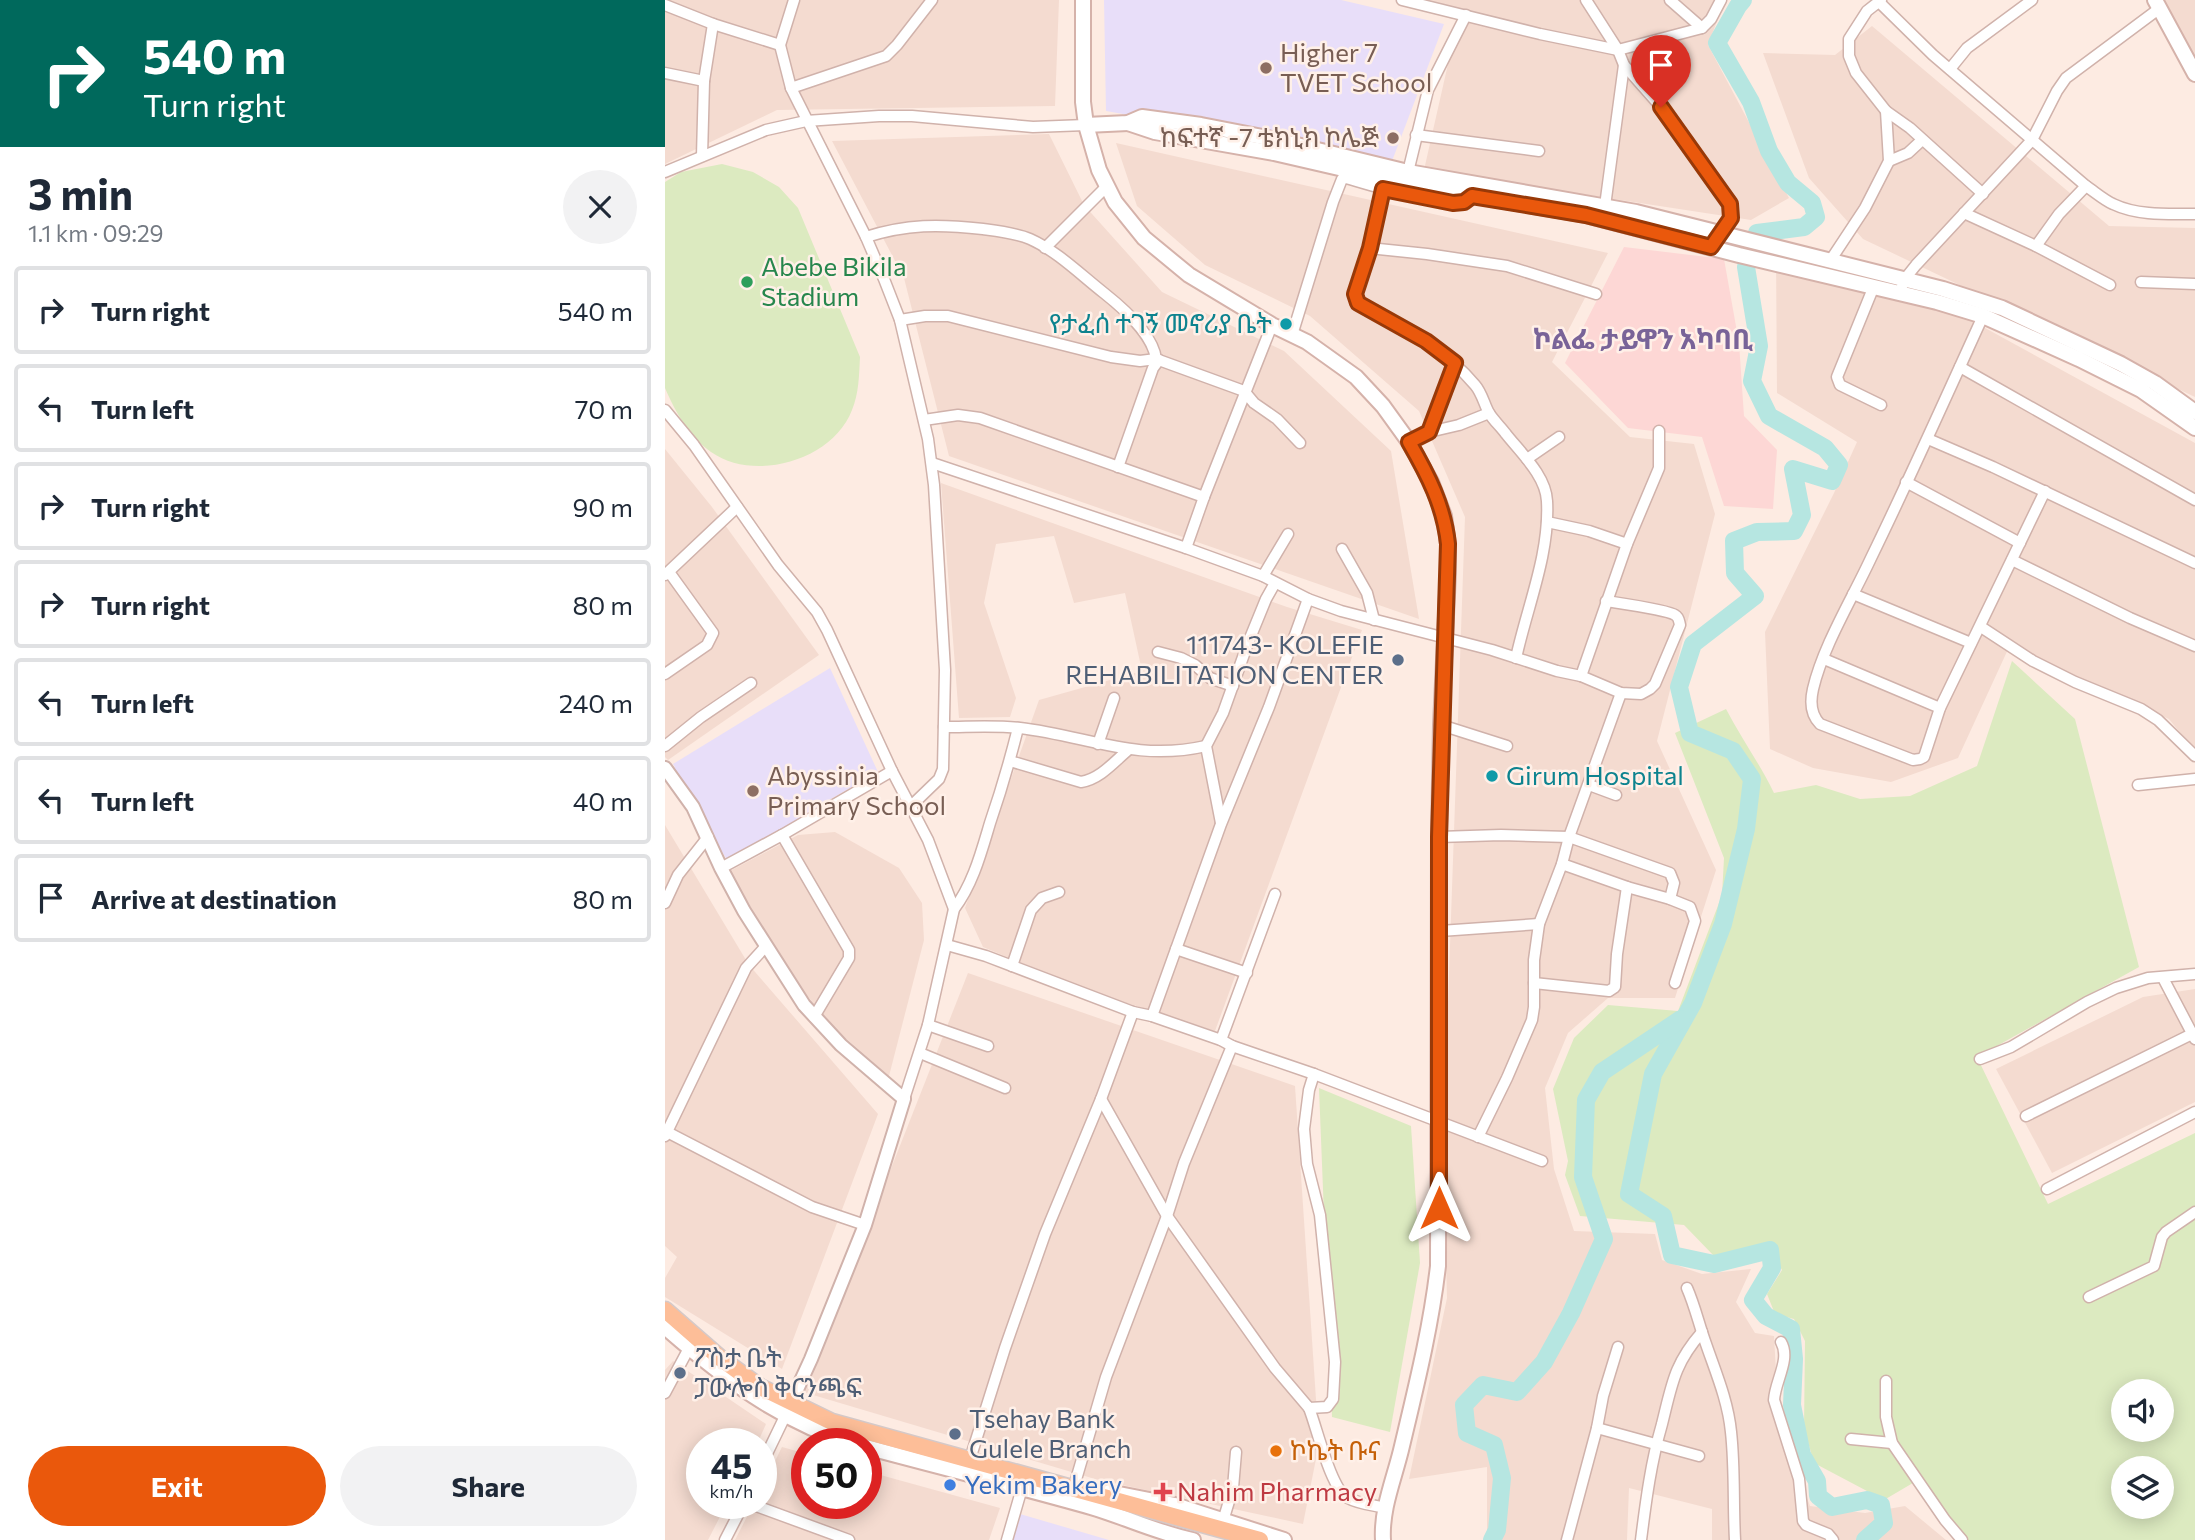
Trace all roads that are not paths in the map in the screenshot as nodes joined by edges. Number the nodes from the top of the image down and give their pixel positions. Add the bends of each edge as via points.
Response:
1 (794, 0) edge
2 (932, 0) edge
3 (1083, 0) edge
4 (1402, 0) edge
5 (1586, 0) edge
6 (1670, 0) edge
7 (1721, 0) edge
8 (2032, 0) edge
9 (1880, 1) edge
10 (2158, 4) edge
11 (665, 5) edge
12 (1466, 15) junction
13 (713, 24) junction
14 (1702, 27) junction
15 (780, 45) junction
16 (1618, 50) junction
17 (1624, 65) junction
18 (1950, 69) junction
19 (665, 73) edge
20 (2195, 74) edge
21 (704, 81) junction
22 (791, 88) junction
23 (1886, 111) junction
24 (806, 121) junction
25 (1086, 125) junction
26 (1416, 135) junction
27 (1922, 140) junction
28 (2032, 140) junction
29 (1539, 151) dead end
30 (702, 156) junction
31 (1889, 161) junction
32 (665, 172) edge
33 (1408, 172) junction
34 (1381, 178) junction
35 (2086, 186) junction
36 (1106, 187) junction
37 (1983, 194) junction
38 (1605, 206) junction
39 (1964, 213) junction
40 (2195, 214) edge
41 (1719, 234) junction
42 (866, 237) junction
43 (2036, 246) junction
44 (1711, 247) junction
45 (1045, 248) junction
46 (1370, 248) junction
47 (1830, 261) junction
48 (2141, 282) dead end
49 (2195, 284) edge
50 (2110, 285) dead end
51 (1874, 286) junction
52 (1902, 286) junction
53 (1596, 294) dead end
54 (1983, 316) junction
55 (900, 320) junction
56 (1272, 325) junction
57 (1292, 335) junction
58 (1157, 360) junction
59 (1455, 363) junction
60 (1960, 367) junction
61 (1244, 391) junction
62 (1881, 405) dead end
63 (665, 410) edge
64 (2195, 412) edge
65 (1489, 413) junction
66 (924, 420) junction
67 (2195, 428) edge
68 (1659, 431) dead end
69 (1429, 432) junction
70 (1559, 437) dead end
71 (1929, 439) junction
72 (1409, 442) junction
73 (1300, 443) dead end
74 (1527, 459) junction
75 (932, 463) junction
76 (1118, 467) junction
77 (1906, 482) junction
78 (2045, 491) junction
79 (1204, 497) junction
80 (2195, 500) edge
81 (737, 507) junction
82 (1546, 522) junction
83 (1288, 534) dead end
84 (2020, 543) junction
85 (1627, 544) junction
86 (1186, 548) junction
87 (1342, 548) dead end
88 (2012, 560) junction
89 (2195, 563) edge
90 (667, 573) edge
91 (1263, 576) junction
92 (1275, 583) junction
93 (1853, 594) junction
94 (1308, 599) junction
95 (1606, 601) junction
96 (1374, 620) junction
97 (1981, 628) junction
98 (1445, 639) junction
99 (1971, 643) junction
100 (2195, 646) edge
101 (1158, 652) dead end
102 (1516, 658) junction
103 (1824, 659) junction
104 (665, 674) edge
105 (1581, 676) junction
106 (751, 683) dead end
107 (1233, 687) junction
108 (1621, 693) junction
109 (1114, 698) dead end
110 (1940, 708) junction
111 (1441, 725) junction
112 (944, 727) junction
113 (1018, 728) junction
114 (1098, 744) junction
115 (665, 746) edge
116 (1206, 746) junction
117 (1507, 746) dead end
118 (1128, 750) junction
119 (2195, 756) edge
120 (1010, 761) junction
121 (665, 768) edge
122 (892, 771) junction
123 (2195, 779) edge
124 (1589, 785) junction
125 (2138, 785) dead end
126 (1616, 795) dead end
127 (911, 806) junction
128 (1221, 824) junction
129 (782, 835) junction
130 (1439, 837) junction
131 (1569, 837) junction
132 (701, 845) junction
133 (1562, 864) junction
134 (721, 868) junction
135 (1627, 887) junction
136 (1059, 892) dead end
137 (1275, 894) dead end
138 (1670, 899) junction
139 (665, 903) edge
140 (954, 909) junction
141 (1539, 924) junction
142 (1440, 931) junction
143 (947, 945) junction
144 (1176, 949) junction
145 (758, 953) junction
146 (1012, 966) junction
147 (1247, 973) junction
148 (2195, 974) edge
149 (2163, 978) junction
150 (1534, 983) junction
151 (1675, 983) dead end
152 (1133, 1012) junction
153 (1152, 1016) junction
154 (814, 1017) junction
155 (928, 1025) junction
156 (2194, 1036) edge
157 (1221, 1040) junction
158 (988, 1046) dead end
159 (1231, 1046) junction
160 (920, 1053) junction
161 (1980, 1059) dead end
162 (1314, 1074) junction
163 (1005, 1088) dead end
164 (904, 1099) junction
165 (1101, 1099) junction
166 (2195, 1112) edge
167 (2026, 1116) dead end
168 (1439, 1123) junction
169 (666, 1134) edge
170 (1478, 1137) junction
171 (1542, 1161) dead end
172 (2047, 1189) dead end
173 (2195, 1212) edge
174 (1167, 1216) junction
175 (865, 1225) junction
176 (1687, 1288) dead end
177 (2089, 1297) dead end
178 (665, 1302) edge
179 (665, 1310) edge
180 (665, 1318) edge
181 (665, 1327) edge
182 (1702, 1332) junction
183 (1781, 1342) dead end
184 (1618, 1347) dead end
185 (689, 1348) junction
186 (1886, 1381) dead end
187 (665, 1393) edge
188 (790, 1407) junction
189 (1309, 1409) junction
190 (815, 1428) edge
191 (1597, 1428) junction
192 (777, 1433) edge
193 (1851, 1439) dead end
194 (1655, 1443) junction
195 (1892, 1443) junction
196 (882, 1451) edge
197 (1236, 1452) dead end
198 (971, 1455) junction
199 (1699, 1456) dead end
200 (1075, 1483) junction
201 (1022, 1488) junction
202 (1385, 1508) junction
203 (777, 1514) edge
204 (737, 1519) edge
205 (1223, 1521) junction
206 (725, 1540) edge
207 (849, 1540) edge
208 (1007, 1540) edge
209 (1193, 1540) edge
210 (1239, 1540) edge
211 (1260, 1540) edge
212 (1284, 1540) edge
213 (1384, 1540) edge
214 (1567, 1540) edge
215 (1641, 1540) edge
216 (1735, 1540) edge
217 (1833, 1540) edge
218 (1962, 1540) edge

1 - 15 street
2 - 22 street via 886,56
3 - 25 main road
4 - 12 street
5 - 16 street
6 - 14 street
7 - 14 street
8 - 18 street via 1967,48
9 - 18 street
9 - 23 street via 1854,29 1848,49 1856,73
10 - 20 main road
10 - 28 street via 2066,78
11 - 13 street
12 - 16 street
12 - 26 street via 1427,90
13 - 15 street
13 - 21 street
14 - 16 street
15 - 22 street
16 - 17 street
17 - 38 street
17 - 41 street via 1661,107 1730,204 1731,218
18 - 28 street
19 - 21 street
21 - 30 street
22 - 24 street
23 - 27 street
23 - 31 street
24 - 25 street via 901,116 1033,127
24 - 30 street via 766,130
24 - 42 street
25 - 34 main road via 1128,122 1155,132
25 - 36 main road
26 - 29 street
26 - 33 street
27 - 31 street
27 - 37 street
28 - 35 street
28 - 37 street
30 - 32 street
31 - 47 street
33 - 34 main road
33 - 38 main road
34 - 44 main road via 1586,215
34 - 46 street
34 - 57 street via 1340,180
35 - 40 street via 2122,207
35 - 43 street
36 - 45 street
36 - 56 main road via 1133,226 1167,258
37 - 39 street
38 - 41 main road
39 - 43 street
39 - 52 street
41 - 44 street
41 - 47 main road
42 - 45 street via 904,226 954,226 1010,234
42 - 55 street
43 - 50 street
44 - 51 main road
45 - 58 street via 1128,313 1153,346
46 - 53 street via 1507,266
46 - 59 street via 1356,301
47 - 52 main road
48 - 49 street
51 - 52 main road
51 - 62 street via 1837,377 1843,386
52 - 54 main road
52 - 64 main road via 1974,298 2029,320 2141,374
54 - 60 street
54 - 67 main road via 2127,382
55 - 58 street via 948,316 1111,357
55 - 66 street
56 - 57 main road
56 - 61 street
57 - 72 main road via 1356,377
58 - 61 street
58 - 76 street
59 - 65 street via 1477,387
59 - 69 street
60 - 71 street
60 - 80 street
61 - 73 street
61 - 79 street
63 - 81 street
65 - 69 street
65 - 74 street
66 - 75 street
66 - 76 street via 972,416
68 - 85 street via 1659,468
69 - 72 street
70 - 74 street
71 - 77 street
71 - 78 street
72 - 98 main road via 1431,482 1446,528
74 - 82 street via 1545,490
75 - 86 street
75 - 112 street via 945,670
76 - 79 street
77 - 84 street
77 - 93 street
78 - 84 street
78 - 89 street
79 - 86 street
81 - 90 street
81 - 122 street via 817,612
82 - 85 street
82 - 102 street
83 - 91 street
84 - 88 street
85 - 95 street
86 - 91 street
87 - 96 street via 1367,593
88 - 97 street
88 - 100 street
90 - 104 street via 713,633 707,645
91 - 92 street
92 - 94 street
92 - 107 street
93 - 99 street
93 - 103 street
94 - 96 street
94 - 128 street
95 - 105 street
95 - 108 street via 1676,615 1680,625 1655,684 1638,695
96 - 98 street
97 - 99 street
97 - 119 street via 2032,661 2141,709
98 - 102 street
98 - 111 main road
99 - 110 street
101 - 107 street via 1195,665 1210,678
102 - 105 street
103 - 110 street
103 - 110 street via 1812,698 1820,724 1920,760
105 - 108 street
106 - 115 street
107 - 116 street
108 - 124 street
109 - 114 street
111 - 117 street
111 - 130 main road
112 - 113 street
112 - 127 street via 941,775
113 - 114 street
113 - 120 street
114 - 118 street
116 - 118 street via 1164,752
116 - 128 street
118 - 120 street via 1099,775 1081,782
120 - 140 street via 977,864
121 - 132 street via 682,790
122 - 127 street
122 - 129 street
123 - 125 street
124 - 126 street
124 - 131 street
127 - 140 street
128 - 144 street
129 - 134 street
129 - 154 street via 849,950 849,958
130 - 131 street
130 - 142 main road
131 - 133 street
131 - 138 street via 1670,873 1674,883
132 - 134 street
132 - 139 street via 678,875
133 - 135 street
133 - 141 street
134 - 145 street via 744,911
135 - 138 street
135 - 150 street via 1615,987
136 - 146 street via 1042,898 1031,910
137 - 147 street
138 - 151 street via 1690,907 1695,921
140 - 143 street
141 - 142 street
141 - 150 street
142 - 168 main road
143 - 146 street
143 - 155 street
144 - 147 street
144 - 153 street
145 - 154 street
145 - 169 street
146 - 152 street
147 - 157 street
148 - 149 street
149 - 156 street
149 - 161 street via 2116,988
150 - 170 street via 1532,1020
152 - 153 street
152 - 165 street
153 - 157 street
154 - 164 street
155 - 158 street
155 - 160 street
156 - 167 street
157 - 159 street
159 - 162 street
159 - 174 street
160 - 163 street
160 - 164 street
162 - 168 street
162 - 189 street via 1306,1110 1305,1147 1320,1215 1335,1362 1331,1404
164 - 175 street
165 - 174 street
165 - 198 street via 1045,1234
166 - 172 street
168 - 170 street
168 - 202 main road via 1437,1280
169 - 175 street via 812,1207
170 - 171 street
173 - 177 street via 2162,1237 2154,1266
174 - 189 street
174 - 200 street via 1106,1377
175 - 188 street
176 - 182 street
178 - 188 main road
179 - 188 main road via 707,1348
180 - 188 main road via 729,1372
181 - 185 main road
182 - 194 street via 1689,1345 1674,1376
182 - 216 street via 1731,1429
183 - 217 street via 1786,1354 1774,1400 1799,1479 1801,1517 1806,1525
184 - 191 street
185 - 187 street
185 - 188 main road via 735,1385
186 - 195 street
188 - 190 main road
188 - 192 street
188 - 198 main road
188 - 210 main road via 839,1431
188 - 211 main road via 848,1428
189 - 202 street via 1338,1489 1347,1498
191 - 194 street
191 - 214 street
193 - 195 street
194 - 199 street
194 - 215 street
195 - 218 street
196 - 201 main road
197 - 205 street via 1234,1488
198 - 200 main road
200 - 205 main road via 1162,1501
201 - 208 street
201 - 209 main road
202 - 213 main road
203 - 207 street
204 - 206 street
205 - 212 main road

